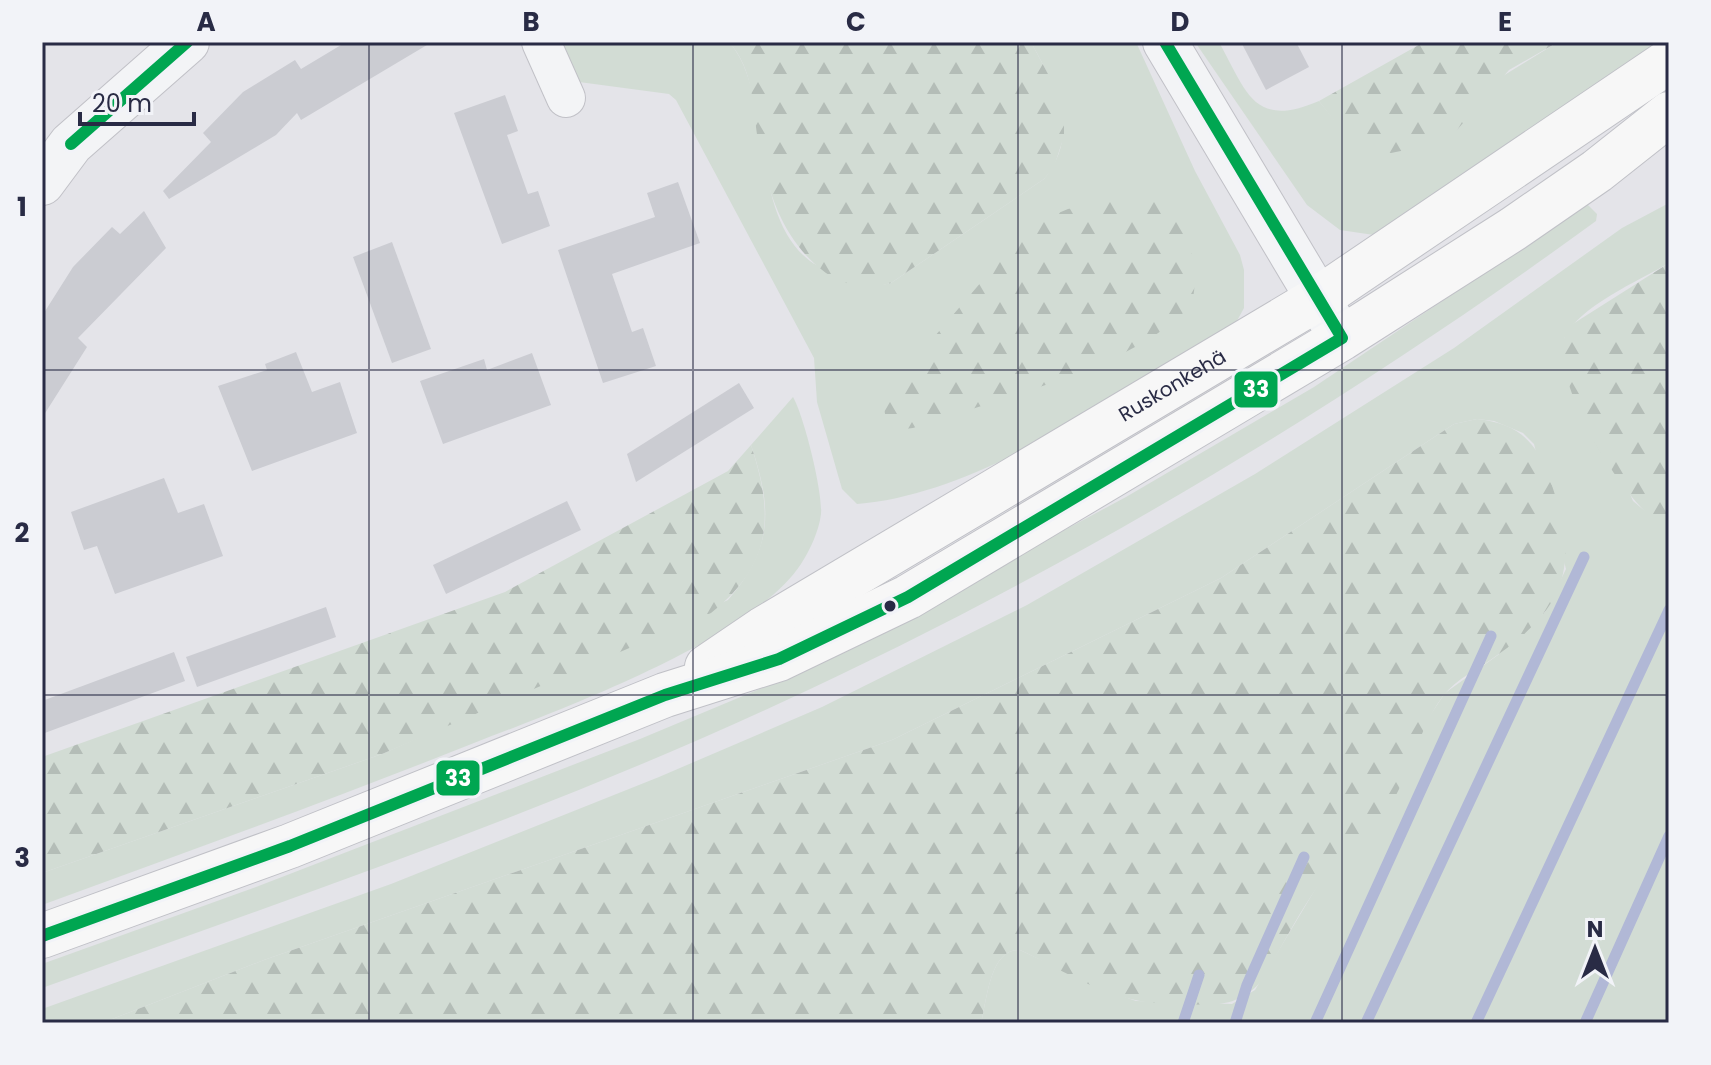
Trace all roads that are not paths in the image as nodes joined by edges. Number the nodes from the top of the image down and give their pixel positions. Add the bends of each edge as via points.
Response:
1 (187, 42) edge
2 (541, 42) edge
3 (1165, 42) edge
4 (1669, 61) edge
5 (566, 98) dead end
6 (1669, 114) edge
7 (42, 183) edge
8 (1319, 298) junction
9 (1342, 338) junction
10 (665, 695) junction
11 (42, 936) edge

1 - 7 street via 71,144
2 - 5 street
3 - 8 street
4 - 8 main road, Ruskonkehä
6 - 9 main road, Ruskonkehä via 1525,221
8 - 9 street
8 - 10 main road, Ruskonkehä via 763,629
9 - 10 main road, Ruskonkehä via 908,597 779,659
10 - 11 main road, Ruskonkehä via 290,846

